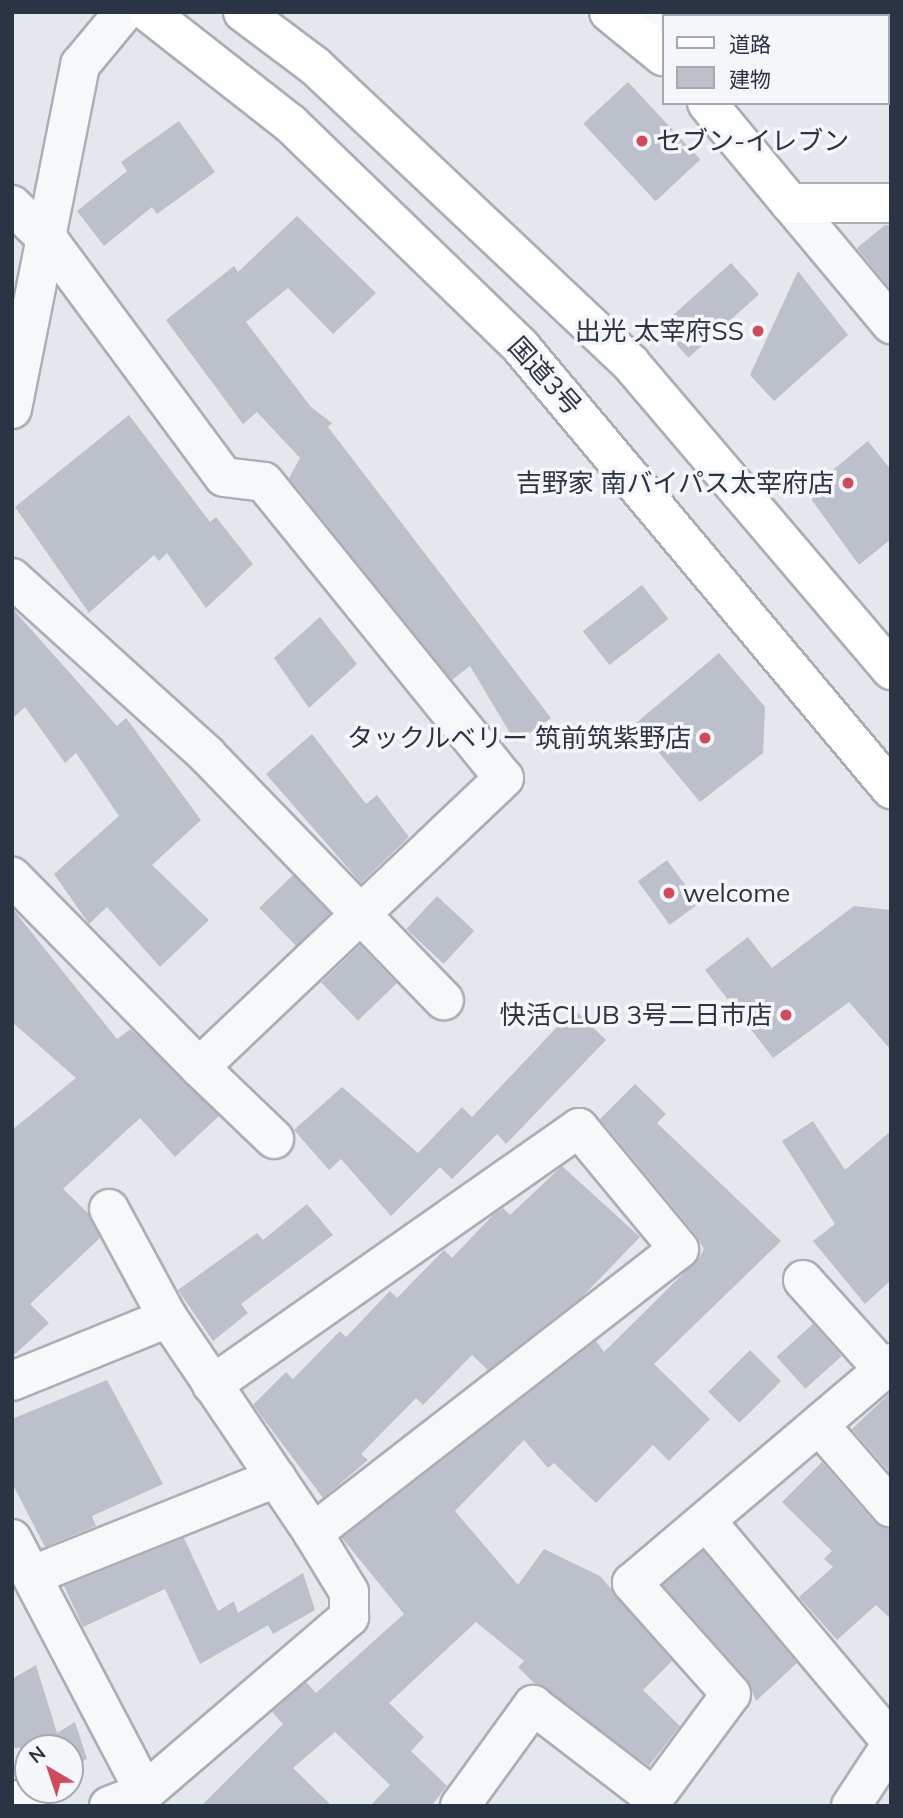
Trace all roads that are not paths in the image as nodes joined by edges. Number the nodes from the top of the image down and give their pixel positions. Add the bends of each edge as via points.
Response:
1 (124, 12) edge
2 (148, 12) edge
3 (243, 12) edge
4 (883, 12) edge
5 (854, 14) edge
6 (634, 22) edge
7 (662, 55) edge
8 (709, 105) edge
9 (790, 203) junction
10 (891, 203) edge
11 (12, 205) edge
12 (50, 242) junction
13 (891, 324) edge
14 (12, 409) edge
15 (12, 578) edge
16 (891, 670) edge
17 (891, 789) edge
18 (12, 877) edge
19 (361, 914) junction
20 (444, 1000) dead end
21 (199, 1067) junction
22 (274, 1139) dead end
23 (109, 1209) dead end
24 (803, 1280) dead end
25 (168, 1318) junction
26 (887, 1366) edge
27 (12, 1381) edge
28 (212, 1385) junction
29 (820, 1426) junction
30 (276, 1478) junction
31 (891, 1508) edge
32 (707, 1522) junction
33 (313, 1533) junction
34 (12, 1539) edge
35 (33, 1575) junction
36 (890, 1747) edge
37 (12, 1800) edge
38 (124, 1802) edge
39 (30, 1806) edge
40 (460, 1806) edge
41 (851, 1806) edge

1 - 12 street via 80,65
2 - 17 main road, 国道3号 via 291,124 520,346
3 - 16 main road via 346,94 631,364
4 - 5 street
6 - 7 main road
8 - 9 main road
9 - 10 main road
9 - 13 street
11 - 12 street
12 - 14 street
12 - 19 street via 224,477 264,482 504,778
15 - 19 street via 207,755
18 - 21 street
19 - 20 street
19 - 21 street
21 - 22 street
23 - 25 street
24 - 26 street
25 - 27 street
25 - 28 street
26 - 29 street
28 - 30 street
28 - 33 street via 579,1128 679,1249
29 - 31 street
29 - 32 street
30 - 33 street
30 - 35 street
32 - 36 street
32 - 40 street via 632,1583 731,1694 654,1798 533,1704
33 - 38 street via 349,1592 349,1617
34 - 35 street
35 - 38 street
36 - 41 street
37 - 39 street

